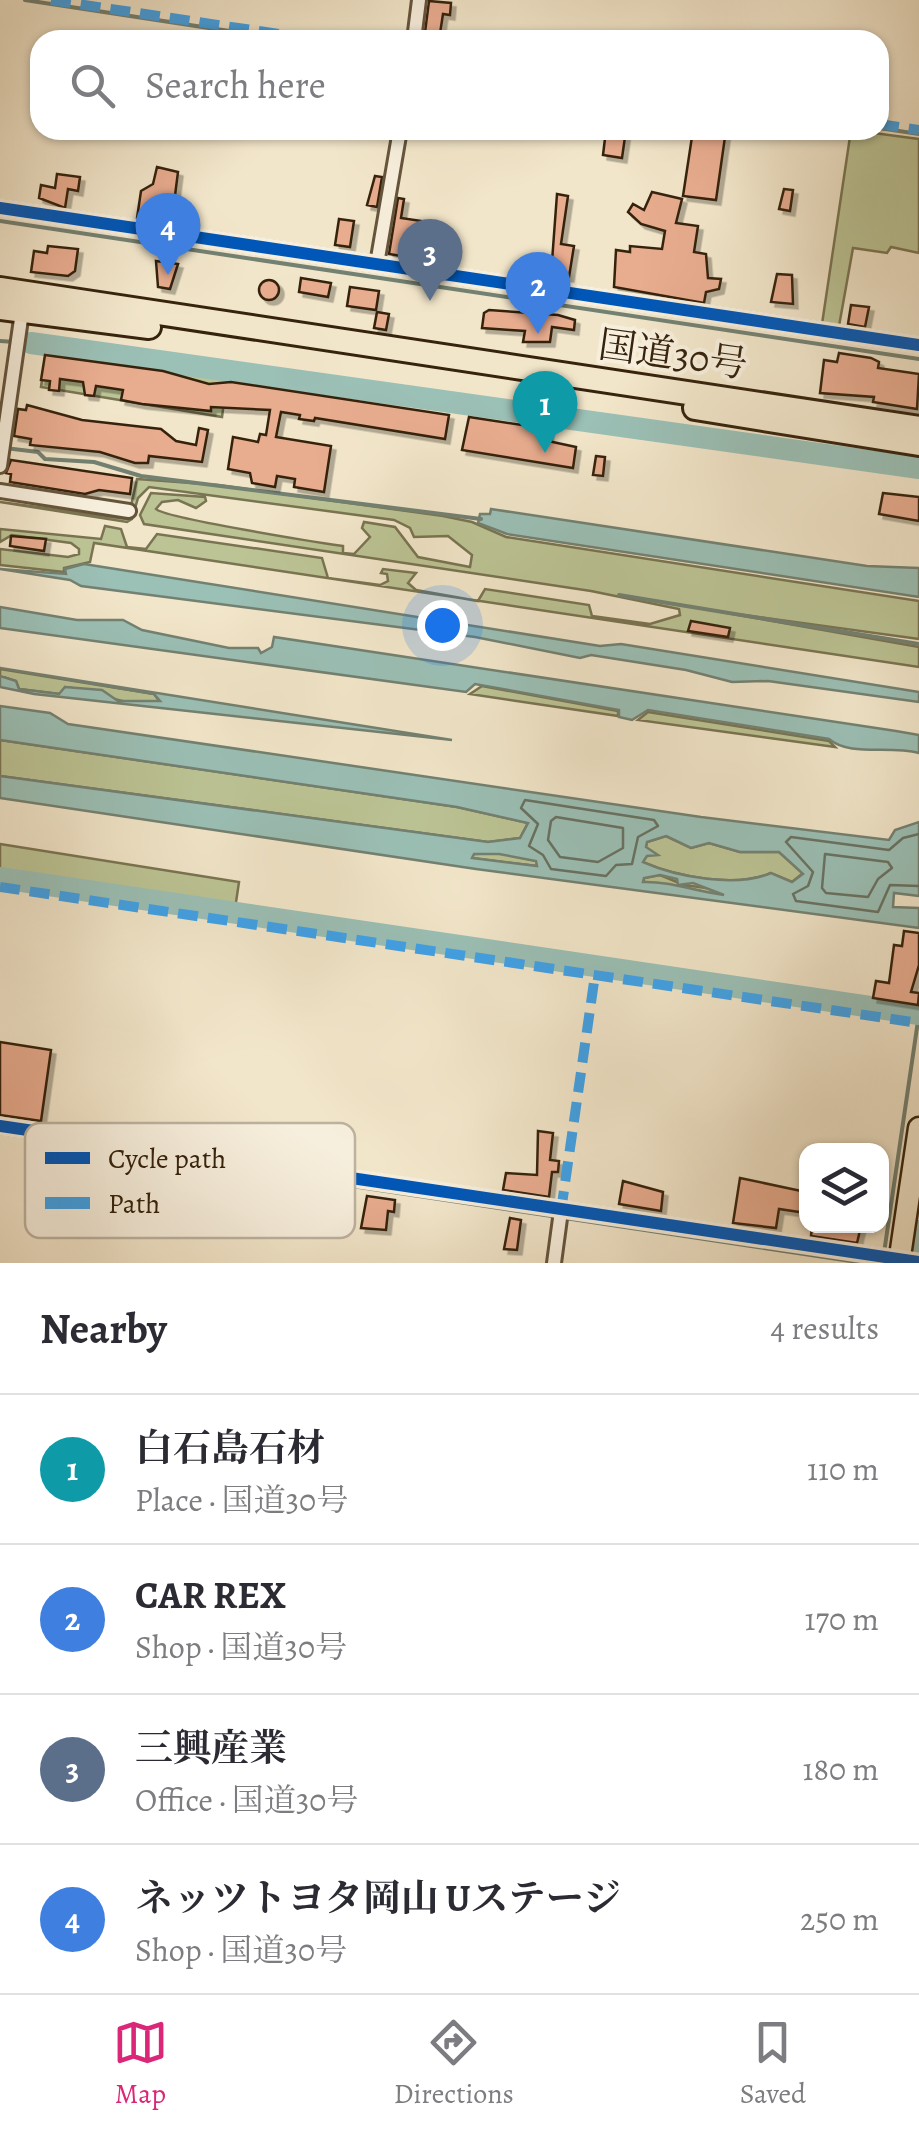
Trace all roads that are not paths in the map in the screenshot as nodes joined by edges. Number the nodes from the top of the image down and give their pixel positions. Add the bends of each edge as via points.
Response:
1 (420, 0) edge
2 (416, 30) edge
3 (398, 140) edge
4 (0, 208) edge
5 (376, 264) junction
6 (0, 289) edge
7 (16, 304) edge
8 (919, 345) edge
9 (919, 428) edge
10 (919, 444) edge
11 (1, 461) edge
12 (0, 490) edge
13 (130, 511) dead end
14 (0, 1126) edge
15 (919, 1128) edge
16 (25, 1130) edge
17 (355, 1183) edge
18 (561, 1216) junction
19 (902, 1260) edge
20 (554, 1263) edge

1 - 2 street
3 - 5 street
4 - 5 street
5 - 8 street
6 - 7 highway, 国道30号
7 - 9 highway, 国道30号
7 - 10 highway, 国道30号
7 - 11 street via 18,342
12 - 13 street
14 - 16 street
15 - 19 main road
17 - 18 street
18 - 19 street
18 - 20 street

